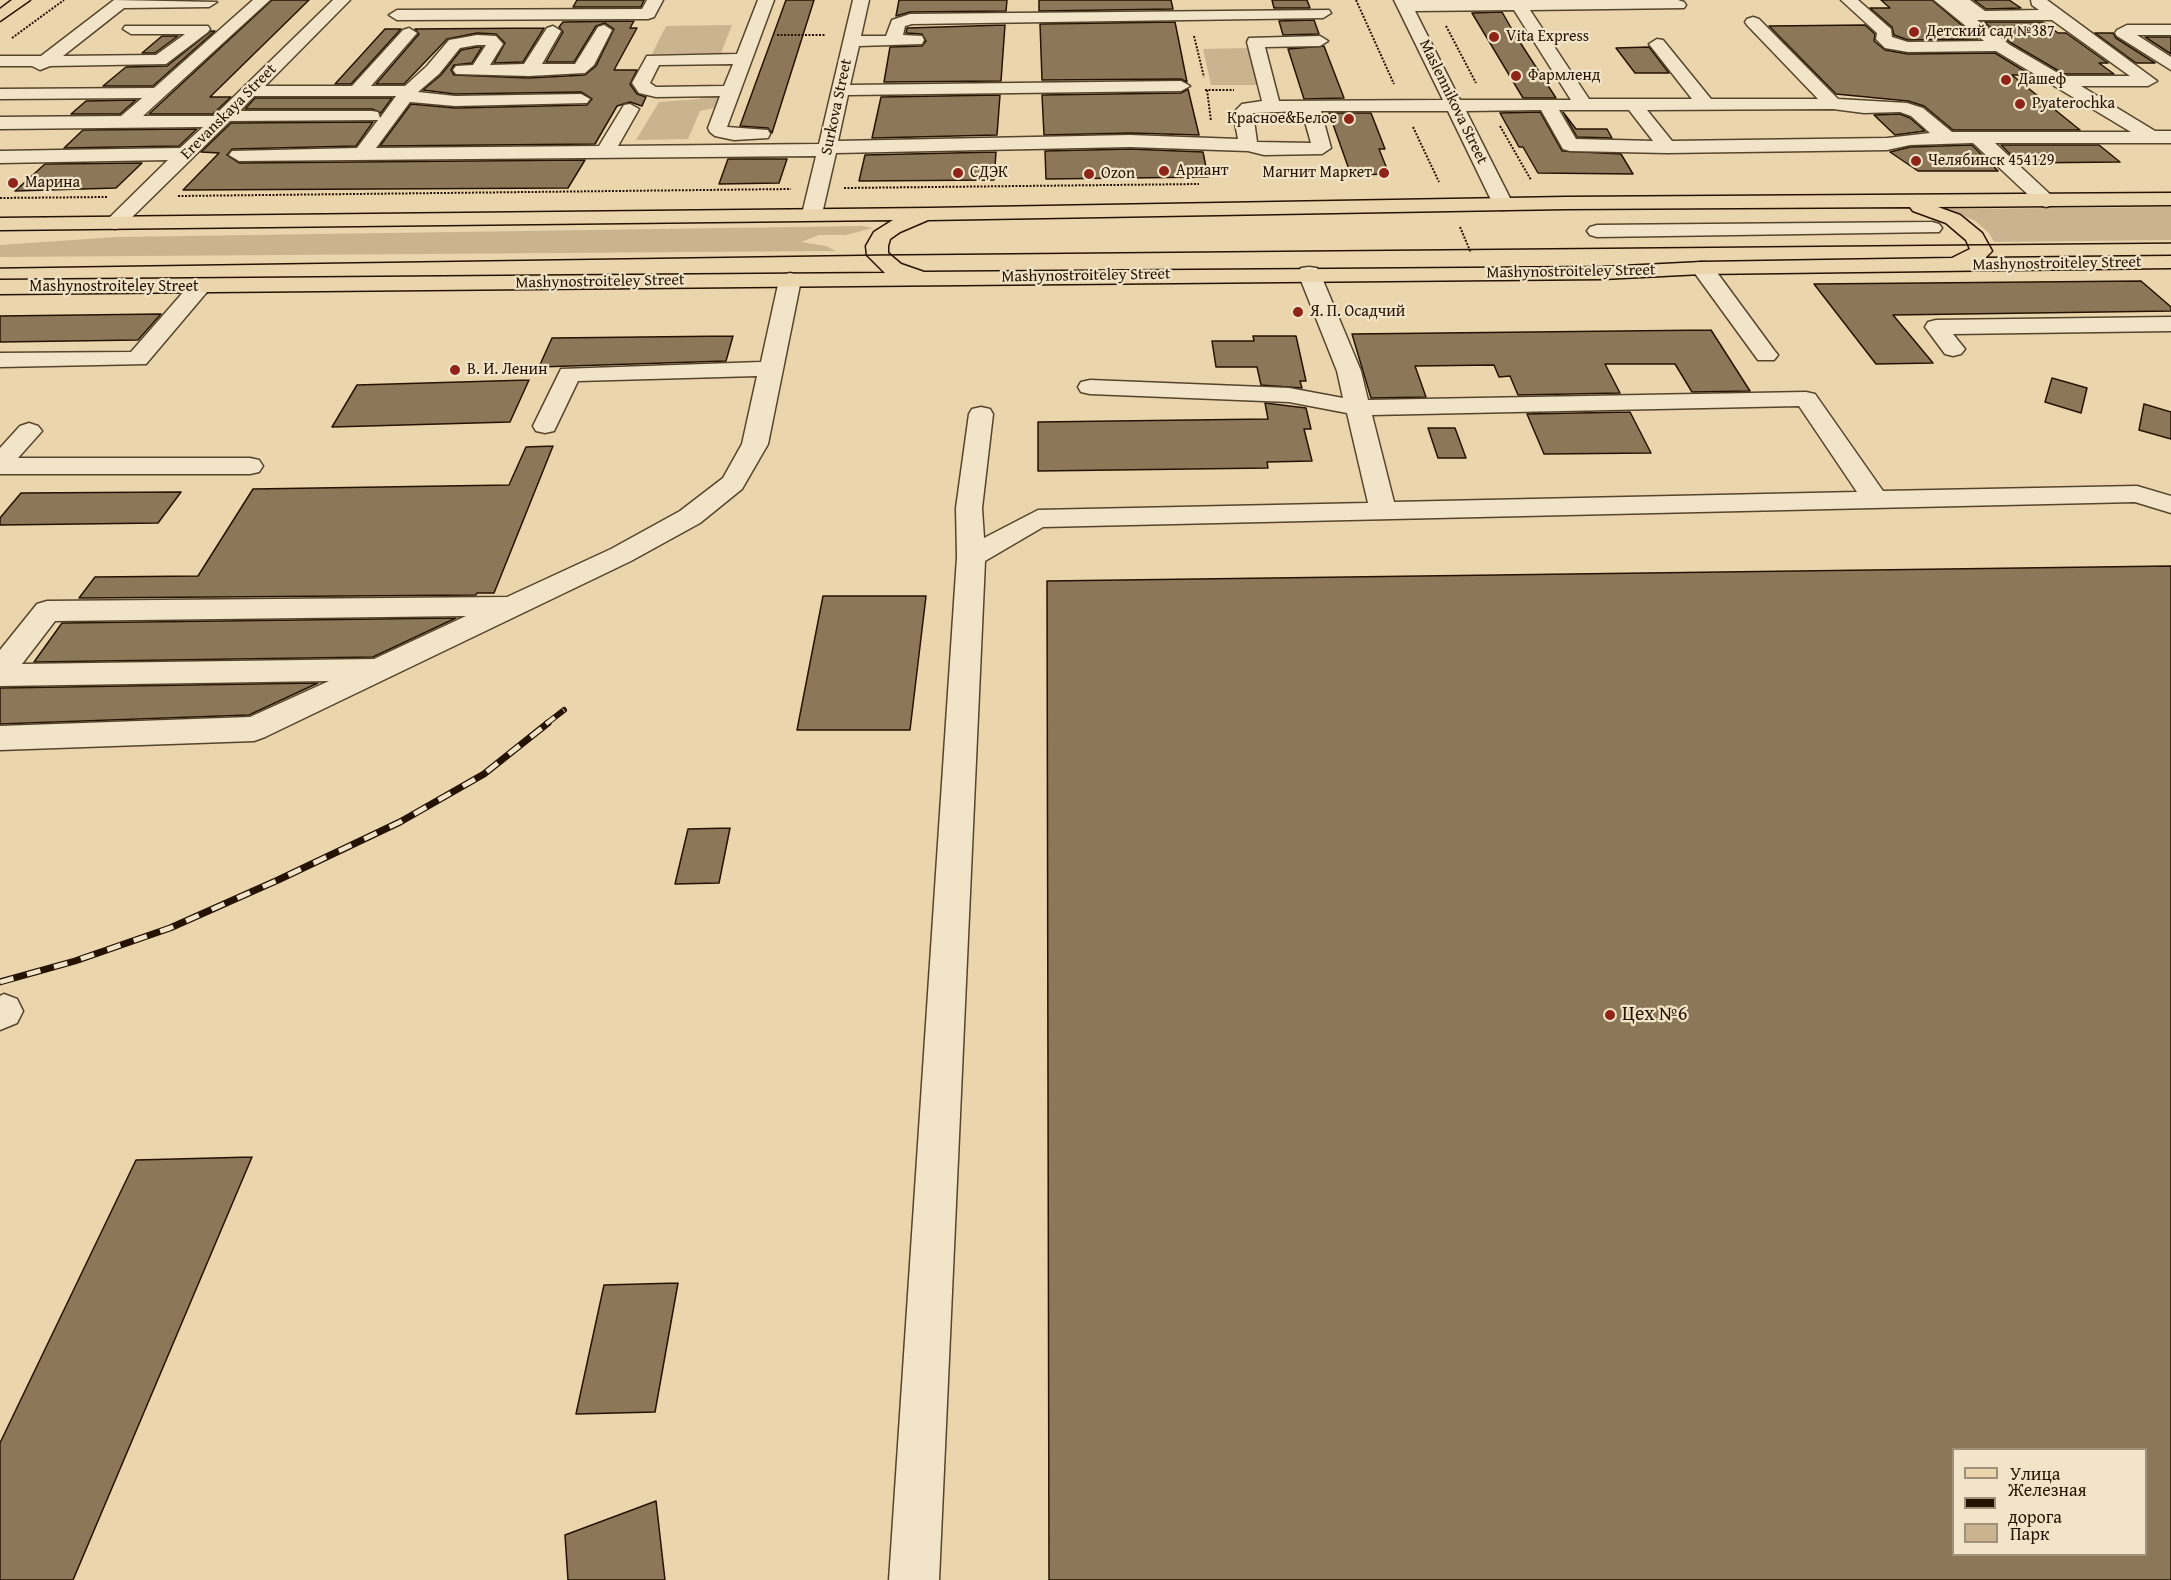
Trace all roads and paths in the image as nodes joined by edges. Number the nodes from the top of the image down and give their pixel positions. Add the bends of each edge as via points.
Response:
1 (22, 0) edge
2 (64, 0) edge
3 (262, 0) edge
4 (342, 0) edge
5 (655, 0) edge
6 (766, 0) edge
7 (861, 0) edge
8 (1008, 0) edge
9 (1850, 0) edge
10 (1942, 0) edge
11 (1960, 0) edge
12 (2039, 0) edge
13 (122, 1) edge
14 (209, 2) dead end
15 (1404, 3) edge
16 (1519, 5) junction
17 (1678, 5) dead end
18 (1323, 14) dead end
19 (397, 15) dead end
20 (2056, 15) junction
21 (0, 16) edge
22 (1006, 18) junction
23 (1753, 22) dead end
24 (131, 29) dead end
25 (604, 30) dead end
26 (2171, 30) edge
27 (553, 31) dead end
28 (409, 33) dead end
29 (825, 35) dead end
30 (753, 36) junction
31 (1005, 39) dead end
32 (9, 40) dead end
33 (893, 40) junction
34 (938, 40) dead end
35 (851, 41) junction
36 (1320, 41) dead end
37 (1657, 44) dead end
38 (2001, 46) junction
39 (2103, 48) junction
40 (2142, 48) junction
41 (744, 59) junction
42 (46, 60) junction
43 (0, 61) edge
44 (2171, 65) edge
45 (433, 70) junction
46 (478, 70) junction
47 (529, 71) junction
48 (2060, 81) junction
49 (1180, 86) joint
50 (841, 90) junction
51 (251, 91) junction
52 (357, 91) junction
53 (731, 91) junction
54 (159, 93) junction
55 (408, 93) junction
56 (0, 95) edge
57 (1270, 97) junction
58 (581, 99) dead end
59 (1454, 104) junction
60 (1583, 104) junction
61 (1833, 104) junction
62 (1634, 105) junction
63 (1706, 105) junction
64 (1310, 106) junction
65 (630, 109) dead end
66 (1549, 109) junction
67 (1617, 114) dead end
68 (372, 116) dead end
69 (223, 119) junction
70 (127, 121) junction
71 (0, 123) edge
72 (1316, 125) junction
73 (1292, 126) dead end
74 (1250, 132) junction
75 (2151, 137) junction
76 (2171, 137) edge
77 (1947, 138) junction
78 (1979, 139) junction
79 (829, 144) junction
80 (1667, 147) junction
81 (2171, 152) edge
82 (605, 153) junction
83 (187, 154) junction
84 (239, 155) dead end
85 (361, 156) junction
86 (0, 157) edge
87 (1542, 180) dead end
88 (1439, 181) junction
89 (1492, 181) junction
90 (1427, 182) dead end
91 (1200, 184) dead end
92 (819, 189) junction
93 (142, 196) junction
94 (0, 198) edge
95 (2171, 199) edge
96 (2046, 201) junction
97 (1902, 202) junction
98 (1684, 203) junction
99 (1503, 204) junction
100 (1450, 206) junction
101 (812, 214) junction
102 (930, 214) junction
103 (115, 223) junction
104 (0, 224) edge
105 (1932, 228) dead end
106 (1703, 230) junction
107 (1597, 231) dead end
108 (2171, 262) edge
109 (1954, 265) junction
110 (1702, 268) junction
111 (1309, 273) junction
112 (1481, 274) junction
113 (923, 278) junction
114 (790, 280) junction
115 (201, 286) junction
116 (0, 287) edge
117 (2171, 324) edge
118 (1953, 349) dead end
119 (1766, 355) dead end
120 (0, 360) edge
121 (771, 369) junction
122 (1090, 387) dead end
123 (1358, 408) junction
124 (981, 414) dead end
125 (545, 426) dead end
126 (29, 431) dead end
127 (0, 465) edge
128 (250, 466) dead end
129 (1875, 500) junction
130 (2171, 505) edge
131 (1383, 511) junction
132 (970, 557) junction
133 (513, 606) junction
134 (381, 669) junction
135 (0, 673) edge
136 (0, 738) edge
137 (914, 1580) edge

1 - 21 main road
2 - 32 path
3 - 54 street
4 - 51 street, Erevanskaya Street
5 - 19 street via 648,14
6 - 30 street
7 - 35 street, Surkova Street
8 - 22 street
9 - 38 street via 1886,32 1884,39 1891,44
10 - 38 street
11 - 20 street via 1981,16
12 - 20 street
13 - 14 street
13 - 42 street
15 - 16 street
15 - 59 street, Maslennikova Street
16 - 17 street
16 - 60 street
18 - 22 street
20 - 39 street
22 - 31 street
22 - 33 street via 910,19 898,23
23 - 61 street
24 - 42 street via 202,29 160,60
25 - 47 street via 579,69
26 - 40 street via 2123,33
27 - 47 street
28 - 52 street
29 - 30 path
30 - 41 street
33 - 34 street
33 - 35 street
35 - 50 street, Surkova Street
36 - 57 street via 1255,42
37 - 63 street
38 - 48 street
39 - 40 street
39 - 48 street via 2148,81
40 - 44 street
41 - 53 street
41 - 53 street via 649,52 640,83 656,92
42 - 43 street
42 - 56 street
45 - 46 street
45 - 46 street via 455,44 490,40 495,44
45 - 55 street
46 - 47 street
48 - 75 street
49 - 50 street
49 - 57 path
50 - 79 street, Surkova Street
51 - 52 street
51 - 69 street, Erevanskaya Street
52 - 55 street
53 - 79 street via 717,128 722,132
54 - 56 street
54 - 70 street
55 - 58 street via 455,101
55 - 85 street
57 - 64 street
57 - 74 street via 1242,113
59 - 64 street
59 - 66 street
59 - 89 street, Maslennikova Street
60 - 62 street
60 - 66 street
61 - 63 street
61 - 77 street via 1901,107 1917,112
62 - 63 street
62 - 80 street
64 - 72 street
65 - 82 street
66 - 67 street
66 - 80 street via 1570,145
68 - 69 street
69 - 70 street
69 - 83 street, Erevanskaya Street
70 - 71 street
72 - 73 street
72 - 74 street via 1322,148 1264,148
74 - 79 street via 1130,141
75 - 76 street
75 - 78 street
75 - 81 street
77 - 78 street
77 - 80 street via 1887,144
78 - 96 street
79 - 82 street
79 - 92 street, Surkova Street
82 - 85 street
83 - 86 street
83 - 93 street, Erevanskaya Street
84 - 85 street
87 - 89 path
88 - 89 path
88 - 90 path
88 - 100 path
89 - 99 street, Maslennikova Street
91 - 92 path
92 - 93 path
92 - 101 street, Surkova Street
93 - 94 path
93 - 103 street, Erevanskaya Street
95 - 96 main road
96 - 97 main road
97 - 98 main road
97 - 109 main road via 1953,219 1975,237 1981,251
98 - 99 main road
98 - 106 street
99 - 100 main road
100 - 102 main road
100 - 112 path
101 - 102 main road
101 - 103 main road
102 - 113 main road via 893,228 881,236 877,246 878,255 893,269
103 - 104 main road
105 - 106 street
106 - 107 street
108 - 109 main road, Mashynostroiteley Street
109 - 110 main road, Mashynostroiteley Street
110 - 112 main road, Mashynostroiteley Street
110 - 119 street
111 - 112 main road, Mashynostroiteley Street
111 - 113 main road, Mashynostroiteley Street
111 - 123 street via 1349,371
113 - 114 main road, Mashynostroiteley Street
114 - 115 main road, Mashynostroiteley Street
114 - 121 street
115 - 116 main road, Mashynostroiteley Street
115 - 120 street via 138,359
117 - 118 street via 1936,327
121 - 125 street via 569,374
121 - 133 street via 755,444 733,483 690,517
122 - 123 street via 1290,395
123 - 129 street via 1806,399
123 - 131 street
124 - 132 street via 969,508
126 - 127 street
127 - 128 street
129 - 130 street via 2136,494
129 - 131 street
131 - 132 street via 1038,519
132 - 137 street
133 - 134 street
133 - 135 street via 47,611
134 - 135 street
134 - 136 street via 254,729

